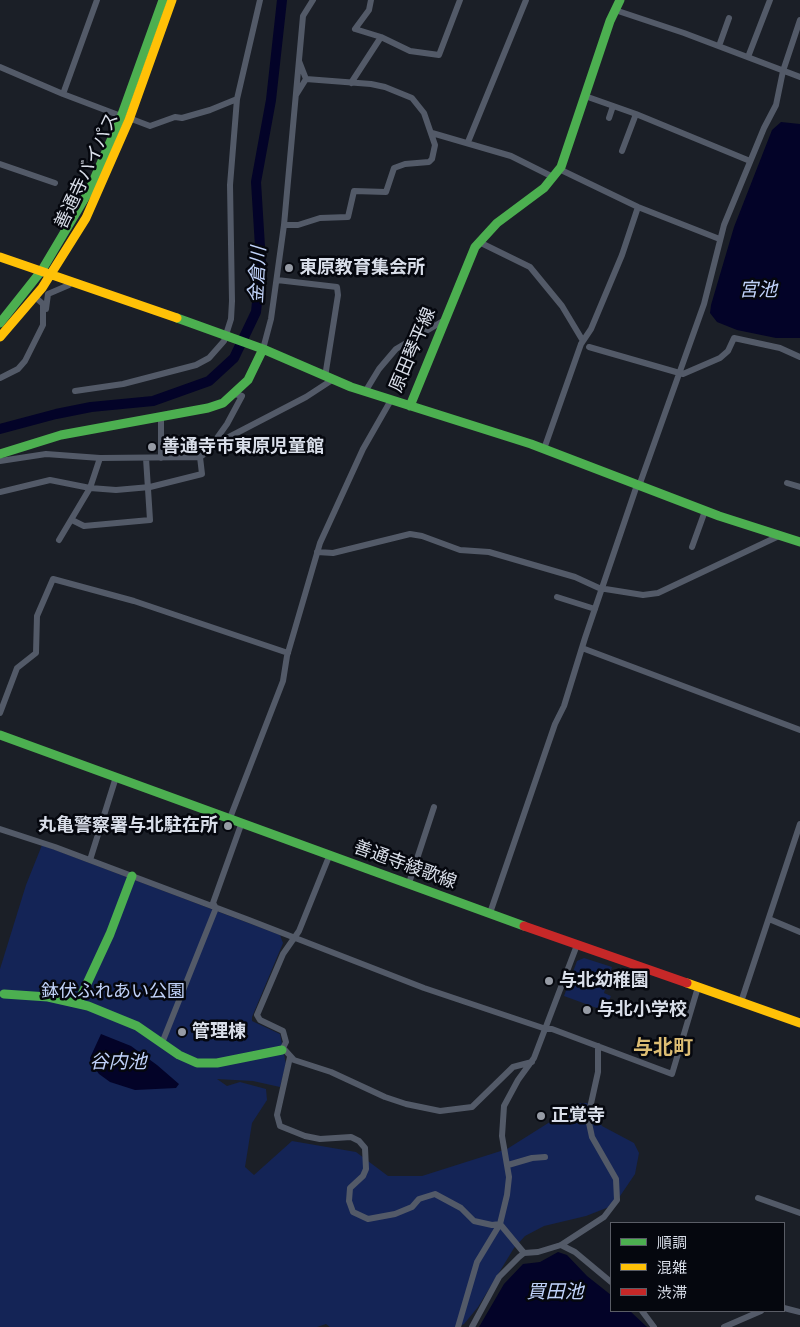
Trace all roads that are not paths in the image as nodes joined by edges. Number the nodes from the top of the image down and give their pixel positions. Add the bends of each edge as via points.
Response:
1 (98, 0) edge
2 (162, 0) edge
3 (172, 0) edge
4 (260, 0) edge
5 (312, 0) edge
6 (371, 0) edge
7 (460, 0) edge
8 (526, 0) edge
9 (620, 0) edge
10 (770, 0) edge
11 (615, 10) junction
12 (729, 18) dead end
13 (800, 20) edge
14 (381, 37) junction
15 (719, 46) junction
16 (748, 57) junction
17 (299, 60) junction
18 (1, 68) edge
19 (784, 71) junction
20 (800, 77) edge
21 (306, 79) junction
22 (351, 83) junction
23 (63, 94) junction
24 (585, 96) junction
25 (237, 99) junction
26 (294, 99) junction
27 (613, 106) junction
28 (636, 114) junction
29 (126, 117) junction
30 (609, 118) dead end
31 (432, 133) junction
32 (468, 142) junction
33 (622, 151) dead end
34 (750, 161) junction
35 (0, 164) edge
36 (559, 169) junction
37 (553, 177) junction
38 (55, 183) dead end
39 (638, 207) junction
40 (284, 225) junction
41 (717, 238) dead end
42 (479, 242) junction
43 (0, 257) edge
44 (42, 270) junction
45 (52, 273) junction
46 (277, 280) junction
47 (72, 281) junction
48 (35, 297) junction
49 (443, 322) junction
50 (0, 323) edge
51 (43, 325) junction
52 (226, 336) junction
53 (0, 337) edge
54 (583, 341) junction
55 (589, 347) dead end
56 (260, 349) junction
57 (800, 357) edge
58 (679, 373) junction
59 (0, 378) edge
60 (328, 378) junction
61 (75, 391) dead end
62 (365, 392) junction
63 (236, 394) junction
64 (392, 400) junction
65 (410, 406) junction
66 (161, 418) junction
67 (210, 448) junction
68 (544, 449) junction
69 (0, 454) edge
70 (200, 457) junction
71 (100, 458) junction
72 (146, 458) junction
73 (161, 458) junction
74 (0, 461) edge
75 (788, 483) dead end
76 (638, 486) junction
77 (800, 486) edge
78 (147, 487) junction
79 (90, 488) junction
80 (0, 492) edge
81 (705, 511) junction
82 (72, 520) junction
83 (782, 535) junction
84 (59, 540) dead end
85 (800, 542) edge
86 (692, 548) dead end
87 (317, 552) junction
88 (602, 588) junction
89 (557, 597) dead end
90 (594, 609) junction
91 (582, 648) junction
92 (288, 653) junction
93 (0, 713) edge
94 (800, 730) edge
95 (0, 735) edge
96 (116, 777) junction
97 (434, 807) dead end
98 (230, 818) junction
99 (242, 822) junction
100 (800, 824) edge
101 (0, 829) edge
102 (330, 854) junction
103 (90, 860) junction
104 (132, 876) junction
105 (409, 883) junction
106 (216, 908) junction
107 (490, 913) junction
108 (769, 919) junction
109 (800, 932) edge
110 (296, 938) junction
111 (577, 945) junction
112 (698, 987) junction
113 (2, 993) edge
114 (741, 1002) junction
115 (78, 1003) junction
116 (800, 1023) edge
117 (546, 1029) junction
118 (162, 1042) junction
119 (598, 1046) junction
120 (283, 1049) junction
121 (290, 1057) junction
122 (532, 1062) junction
123 (545, 1157) dead end
124 (508, 1165) junction
125 (758, 1198) dead end
126 (800, 1214) edge
127 (500, 1224) junction
128 (561, 1245) junction
129 (524, 1253) junction
130 (610, 1281) edge
131 (785, 1308) edge
132 (643, 1312) edge
133 (759, 1312) edge
134 (800, 1312) edge
135 (458, 1327) edge
136 (472, 1327) edge
137 (654, 1327) edge
138 (724, 1327) edge

1 - 23 street
2 - 29 main road, 善通寺バイパス
3 - 29 main road, 善通寺バイパス
4 - 25 street
5 - 17 street via 303,16
6 - 14 street via 369,10 355,29
7 - 14 street via 439,55 410,51
8 - 32 street
9 - 11 main road, 原田琴平線
10 - 16 street
11 - 15 street
11 - 24 main road, 原田琴平線
12 - 15 street
13 - 19 street
14 - 22 street
15 - 16 street
16 - 19 street
17 - 21 street
17 - 26 street
18 - 23 street
19 - 20 street
19 - 34 street via 776,105
21 - 22 street
21 - 26 street
22 - 31 street via 385,87 412,98 424,113
23 - 29 street
24 - 27 street
24 - 36 main road, 原田琴平線
25 - 29 street via 210,110 182,118 174,117 150,126
25 - 52 street via 230,184 232,301
26 - 40 street
27 - 28 street
27 - 30 street
28 - 33 street
28 - 34 street
29 - 44 main road, 善通寺バイパス via 89,191
29 - 45 main road, 善通寺バイパス via 86,218
31 - 32 street
31 - 40 street via 435,145 432,159 394,168 386,192 354,191 348,217
32 - 37 street via 512,156
34 - 58 street via 724,225 704,304
35 - 38 street
36 - 37 main road, 原田琴平線
36 - 39 street
37 - 42 main road, 原田琴平線
39 - 41 street
39 - 54 street via 622,255
40 - 46 street
42 - 49 main road, 原田琴平線
42 - 54 street via 530,267 562,306
43 - 44 main road, 原田琴平線
44 - 45 main road, 原田琴平線
44 - 50 main road, 善通寺バイパス
45 - 47 main road, 原田琴平線
45 - 48 main road, 善通寺バイパス
46 - 56 street via 271,319
46 - 60 street via 336,287 338,295
47 - 51 street via 69,286 46,297 47,315
47 - 52 main road, 原田琴平線
48 - 51 street via 43,304
48 - 53 main road, 善通寺バイパス
49 - 62 street via 396,349
49 - 65 main road, 原田琴平線
51 - 59 street via 25,361
52 - 56 main road, 原田琴平線
52 - 61 street via 218,350 196,365 123,384
54 - 68 street
55 - 58 street
56 - 60 main road, 原田琴平線
56 - 63 main road via 248,380
57 - 58 street via 780,348 734,338 728,351 720,358
58 - 76 street
60 - 62 main road, 原田琴平線
60 - 67 street via 306,397
62 - 64 main road, 原田琴平線
63 - 66 main road via 208,408
63 - 67 street via 242,396
64 - 65 main road, 原田琴平線
64 - 87 street via 356,462
65 - 68 main road
66 - 69 main road via 61,435
66 - 73 street
67 - 70 street
68 - 76 main road
70 - 73 street
70 - 78 street via 202,474
71 - 72 street
71 - 74 street via 46,454
71 - 79 street
72 - 73 street
72 - 78 street
75 - 77 street
76 - 81 main road
76 - 88 street
78 - 79 street
78 - 82 street via 150,520 84,526
79 - 80 street via 50,480
79 - 82 street
81 - 83 main road
81 - 86 street
82 - 84 street
83 - 85 main road
83 - 88 street via 658,593 643,595
87 - 88 street via 333,553 404,535 422,536 460,550 489,552
87 - 92 street
88 - 90 street
89 - 90 street
90 - 91 street
91 - 94 street
91 - 107 street
92 - 93 street via 134,601 52,579 37,616 36,653 18,668
92 - 98 street via 278,696
95 - 96 main road, 善通寺綾歌線
96 - 98 main road, 善通寺綾歌線
96 - 103 street
97 - 105 street
98 - 99 main road, 善通寺綾歌線
99 - 102 main road, 善通寺綾歌線
99 - 106 street via 213,903
100 - 108 street
101 - 103 street
102 - 105 main road, 善通寺綾歌線
102 - 110 street
103 - 104 street
104 - 106 street
104 - 115 main road
105 - 107 main road, 善通寺綾歌線
106 - 110 street
106 - 118 street
107 - 111 main road, 善通寺綾歌線
108 - 109 street
108 - 114 street
110 - 117 street via 424,988
110 - 120 street via 283,954 258,1014 260,1020 283,1031 286,1042
111 - 112 main road, 善通寺綾歌線
111 - 117 street
112 - 114 main road, 善通寺綾歌線
112 - 119 street via 672,1074
113 - 115 main road
114 - 116 main road, 善通寺綾歌線
115 - 118 main road via 137,1026
117 - 119 street
117 - 122 street
118 - 120 main road via 189,1060 208,1064
119 - 128 street via 598,1072 588,1123 592,1137 616,1179 618,1196 614,1208 604,1217
120 - 121 street
121 - 122 street via 385,1097 440,1111 472,1107 513,1067
121 - 127 street via 277,1115 280,1126 320,1139 351,1137 359,1140 364,1148 366,1169 350,1188 349,1201 353,1212 368,1219 395,1214 412,1207 419,1199 436,1194 461,1208 474,1221
122 - 124 street via 504,1106 502,1136
123 - 124 street
124 - 127 street via 507,1196
125 - 126 street
127 - 129 street
127 - 135 street via 477,1262
128 - 129 street
128 - 130 street via 575,1252
129 - 136 street via 499,1277
131 - 134 street
132 - 137 street
133 - 138 street

